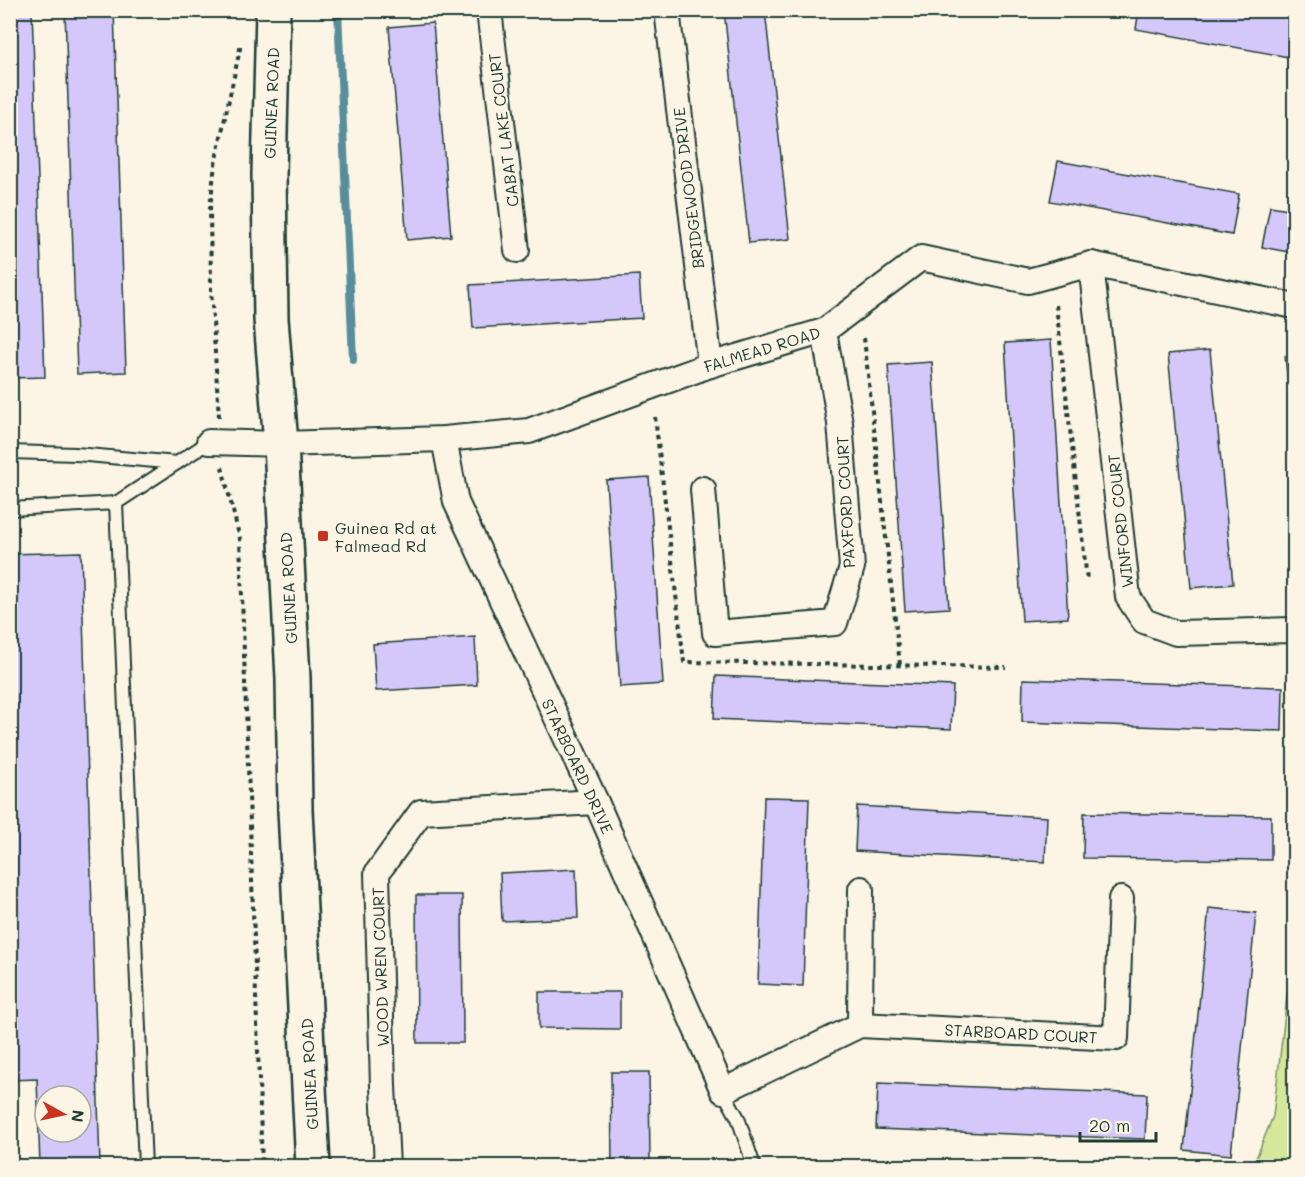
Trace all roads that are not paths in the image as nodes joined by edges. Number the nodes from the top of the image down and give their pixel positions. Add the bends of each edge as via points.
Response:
1 (273, 10) edge
2 (489, 10) edge
3 (667, 10) edge
4 (517, 250) dead end
5 (1091, 264) junction
6 (1294, 306) edge
7 (824, 331) junction
8 (710, 364) junction
9 (214, 432) joint
10 (444, 439) junction
11 (280, 444) junction
12 (10, 452) edge
13 (177, 463) junction
14 (703, 489) dead end
15 (116, 503) junction
16 (10, 509) edge
17 (1294, 630) edge
18 (596, 802) junction
19 (861, 889) dead end
20 (1121, 899) dead end
21 (860, 1025) junction
22 (723, 1090) junction
23 (145, 1167) edge
24 (313, 1167) edge
25 (387, 1167) edge
26 (754, 1167) edge

1 - 11 main road, GUINEA ROAD via 271,318
2 - 4 street, CABAT LAKE COURT
3 - 8 street, BRIDGEWOOD DRIVE
5 - 6 street, FALMEAD ROAD
5 - 7 street, FALMEAD ROAD via 1028,281 921,258
5 - 17 street, WINFORD COURT via 1128,597 1144,621 1176,633
7 - 8 street, FALMEAD ROAD
7 - 14 street, PAXFORD COURT via 840,423 852,567 835,623 715,633
8 - 10 street, FALMEAD ROAD via 529,431
9 - 11 street, FALMEAD ROAD
9 - 13 lane
10 - 11 street, FALMEAD ROAD
10 - 18 street, STARBOARD DRIVE via 456,502
11 - 24 main road, GUINEA ROAD
12 - 13 lane
13 - 15 lane
15 - 16 lane
15 - 23 lane
18 - 22 street, STARBOARD DRIVE
18 - 25 street, WOOD WREN COURT via 421,813 377,873
19 - 21 street
20 - 21 street, STARBOARD COURT via 1116,1038
21 - 22 street, STARBOARD COURT
22 - 26 lane via 738,1118

